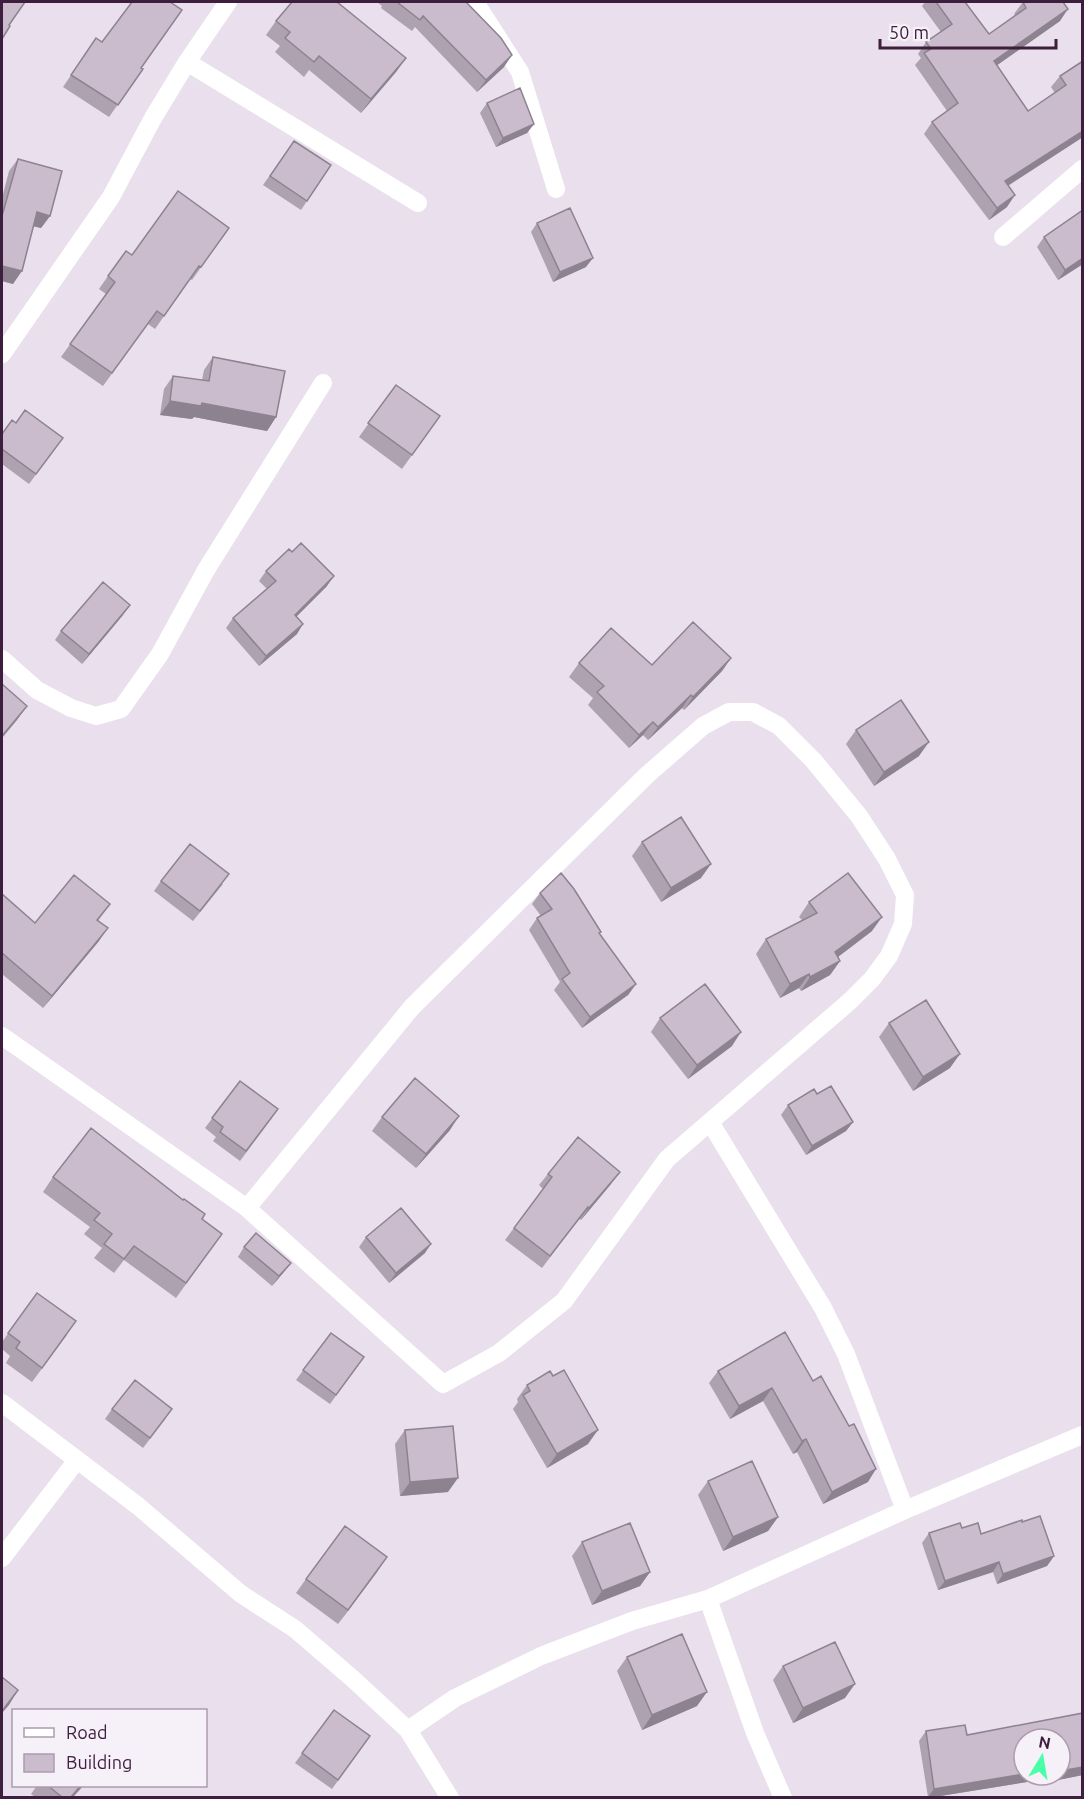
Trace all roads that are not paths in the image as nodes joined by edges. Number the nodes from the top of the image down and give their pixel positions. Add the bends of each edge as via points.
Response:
1 (228, 2) edge
2 (476, 2) edge
3 (187, 62) junction
4 (1083, 168) edge
5 (556, 189) dead end
6 (418, 203) dead end
7 (1004, 237) dead end
8 (2, 354) edge
9 (323, 383) dead end
10 (2, 658) edge
11 (5, 1045) edge
12 (710, 1122) junction
13 (247, 1208) junction
14 (2, 1403) edge
15 (1083, 1435) edge
16 (77, 1460) junction
17 (905, 1510) junction
18 (2, 1558) edge
19 (708, 1599) junction
20 (408, 1730) junction
21 (450, 1797) edge
22 (783, 1797) edge

1 - 3 street
2 - 5 street via 520,72
3 - 6 street
3 - 8 street via 111,197
4 - 7 street
9 - 10 street via 206,570 160,654 121,709 96,716 71,708 37,690
11 - 13 street
12 - 13 street via 667,1159 564,1301 499,1353 443,1384
12 - 13 street via 872,979 889,957 903,924 905,895 860,816 779,726 753,712 729,712 703,726 592,827 411,1007
12 - 17 street via 823,1308 846,1354
14 - 16 street
15 - 17 street
16 - 18 street
16 - 20 street via 241,1594 295,1629
17 - 19 street
19 - 20 street via 632,1621 541,1656 455,1698
19 - 22 street via 755,1733
20 - 21 street

